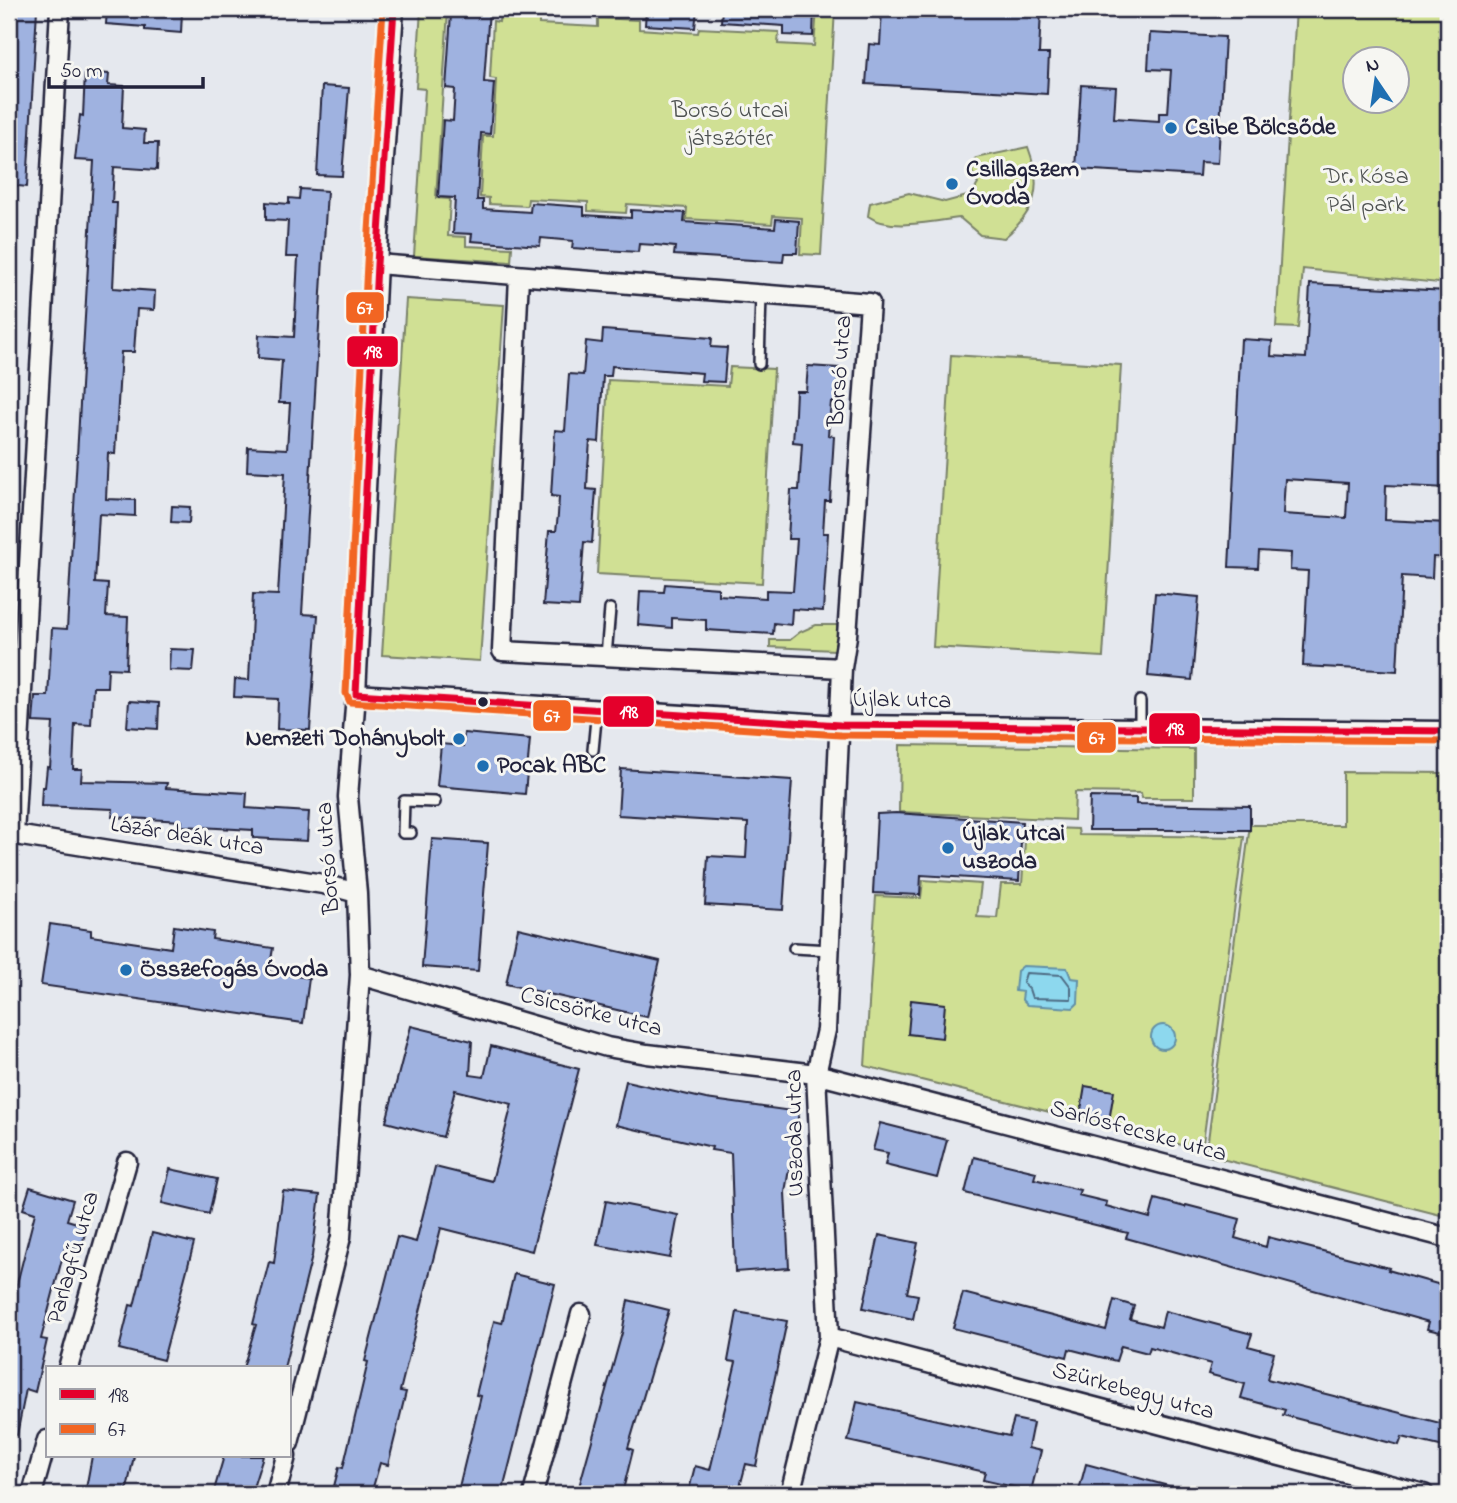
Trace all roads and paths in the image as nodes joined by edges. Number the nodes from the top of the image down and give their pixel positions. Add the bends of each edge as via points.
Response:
1 (60, 9) edge
2 (394, 9) edge
3 (377, 264) junction
4 (519, 276) junction
5 (761, 295) junction
6 (759, 364) dead end
7 (610, 609) dead end
8 (606, 656) junction
9 (842, 668) junction
10 (356, 694) junction
11 (1140, 701) dead end
12 (597, 709) junction
13 (840, 725) junction
14 (1140, 728) junction
15 (1448, 732) edge
16 (593, 750) dead end
17 (435, 802) dead end
18 (411, 833) dead end
19 (11, 834) edge
20 (358, 893) junction
21 (794, 948) dead end
22 (830, 950) junction
23 (360, 975) junction
24 (816, 1074) junction
25 (127, 1162) dead end
26 (1448, 1238) edge
27 (581, 1314) dead end
28 (829, 1337) junction
29 (69, 1366) edge
30 (290, 1439) edge
31 (46, 1444) edge
32 (285, 1458) edge
33 (32, 1494) edge
34 (276, 1494) edge
35 (533, 1494) edge
36 (790, 1494) edge
37 (1424, 1494) edge

1 - 19 street
2 - 3 street, Borsó utca
3 - 4 street, Borsó utca
3 - 10 street, Borsó utca
4 - 5 street, Borsó utca
4 - 8 street via 502,651
5 - 6 lane
5 - 9 street, Borsó utca via 870,303
7 - 8 lane
8 - 9 street
9 - 13 street, Borsó utca
10 - 12 street, Újlak utca
10 - 20 street, Borsó utca via 348,797
11 - 14 lane
12 - 13 street, Újlak utca
12 - 16 lane
13 - 14 street, Újlak utca
13 - 22 street, Uszoda utca
14 - 15 street, Újlak utca
17 - 18 lane via 404,801 402,833
19 - 20 street, Lázár deák utca
20 - 23 street, Borsó utca
21 - 22 lane
22 - 24 street, Uszoda utca via 826,1030
23 - 24 street, Csicsörke utca via 607,1047
23 - 30 street, Borsó utca via 341,1237
24 - 26 street, Sarlósfecske utca
24 - 28 street, Uszoda utca
25 - 29 street, Parlagfű utca
27 - 35 street
28 - 36 street, Uszoda utca
28 - 37 street, Szürkebegy utca
31 - 33 street
32 - 34 street

